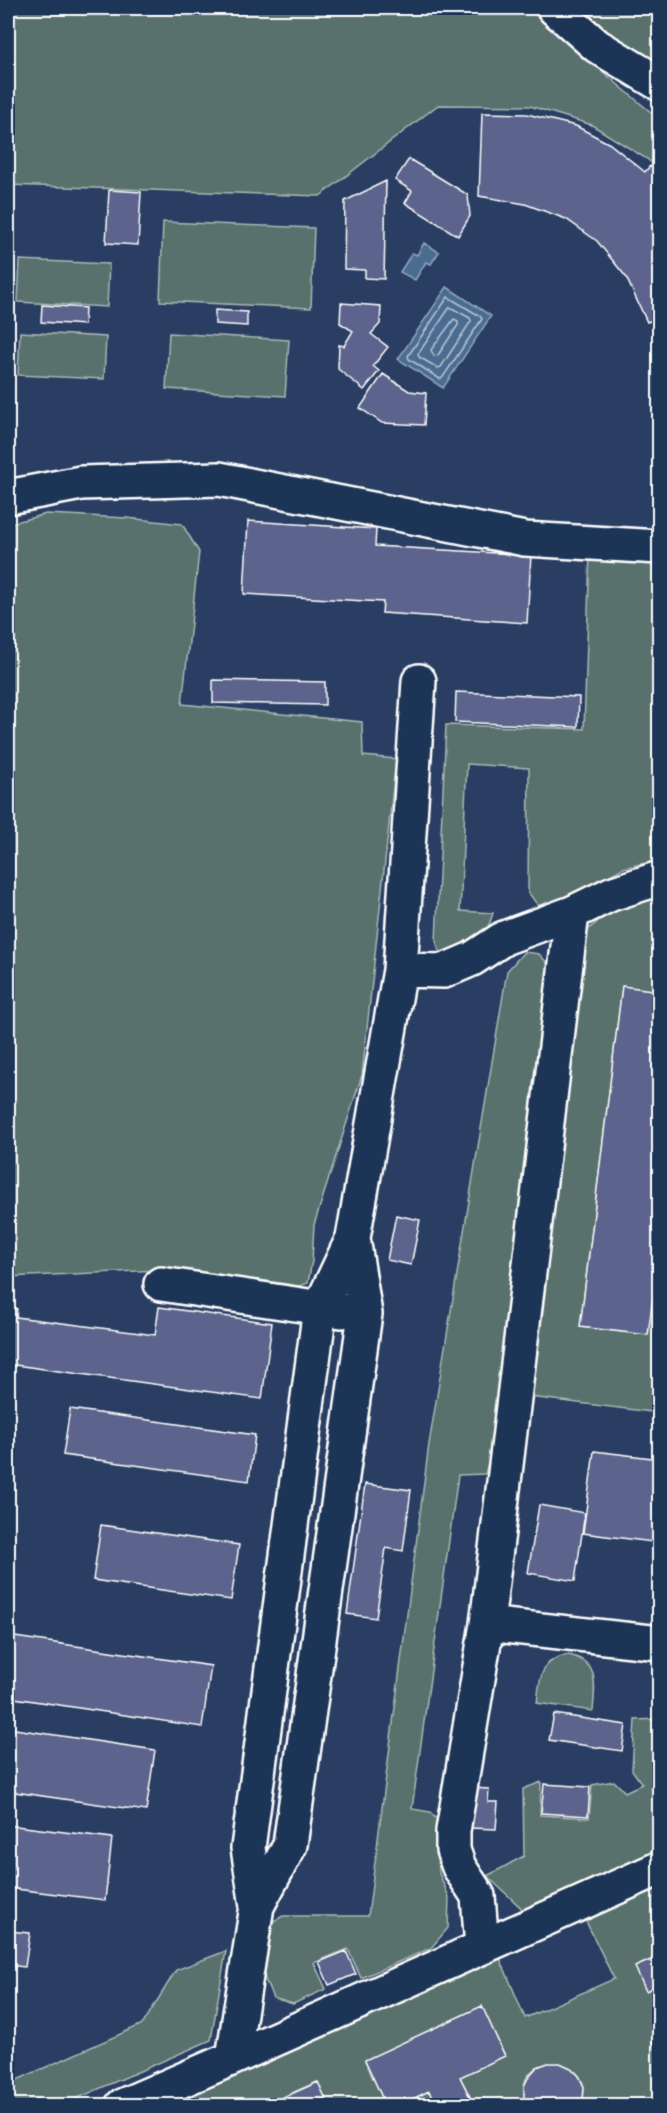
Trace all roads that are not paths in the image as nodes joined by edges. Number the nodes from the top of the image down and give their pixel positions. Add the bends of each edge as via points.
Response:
1 (554, 8) edge
2 (660, 84) edge
3 (8, 497) edge
4 (660, 547) edge
5 (419, 681) dead end
6 (660, 878) edge
7 (572, 913) junction
8 (400, 970) junction
9 (353, 1238) junction
10 (161, 1284) dead end
11 (320, 1308) junction
12 (364, 1314) junction
13 (487, 1624) junction
14 (660, 1643) edge
15 (660, 1868) edge
16 (257, 1906) junction
17 (482, 1947) junction
18 (233, 2058) junction
19 (122, 2106) edge

1 - 2 lane via 597,46
3 - 4 lane via 81,483 219,479 525,539
5 - 8 lane
6 - 7 lane via 611,894
7 - 8 lane via 504,938 444,971
7 - 13 lane
8 - 9 lane
9 - 11 lane
9 - 12 lane
10 - 11 lane
11 - 12 lane
11 - 16 lane via 248,1848
12 - 16 lane via 290,1845
13 - 14 lane
13 - 17 lane via 453,1831 453,1851 459,1867 478,1896
15 - 17 lane
16 - 18 lane
17 - 18 lane
18 - 19 lane

